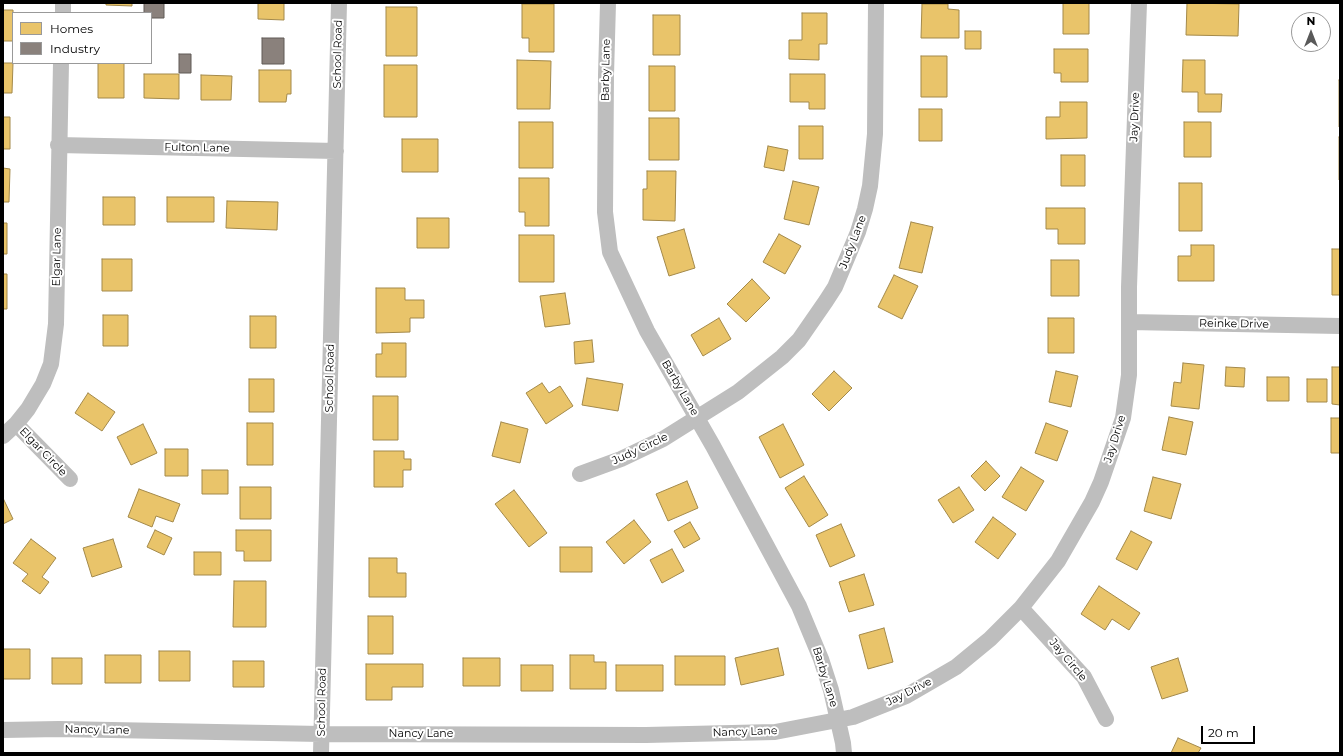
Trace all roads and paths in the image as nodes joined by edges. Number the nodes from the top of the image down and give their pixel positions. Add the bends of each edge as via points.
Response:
1 (339, 3) edge
2 (608, 3) edge
3 (876, 3) edge
4 (1139, 3) edge
5 (61, 64) edge
6 (58, 145) junction
7 (336, 151) junction
8 (1129, 322) junction
9 (1340, 326) edge
10 (697, 418) junction
11 (16, 424) junction
12 (3, 436) edge
13 (580, 474) dead end
14 (70, 479) dead end
15 (1021, 608) junction
16 (1106, 719) dead end
17 (838, 720) junction
18 (3, 730) edge
19 (321, 734) junction
20 (320, 753) edge
21 (844, 753) edge

1 - 7 street, School Road
2 - 10 street, Barby Lane via 605,212 610,252 647,331
3 - 10 street, Judy Lane via 875,134 870,186 866,209 835,287 798,340 782,357 738,392
4 - 8 street, Jay Drive
5 - 6 street, Elgar Lane
6 - 7 street, Fulton Lane
6 - 11 street, Elgar Lane via 56,324 51,364 43,384
7 - 19 street, School Road
8 - 9 street, Reinke Drive
8 - 15 street, Jay Drive via 1128,375 1123,418 1101,482 1058,561
10 - 13 street, Judy Circle via 649,446
10 - 17 street, Barby Lane via 799,606 821,659
11 - 12 street, Elgar Lane
11 - 14 street, Elgar Circle
15 - 16 street, Jay Circle via 1084,677
15 - 17 street, Jay Drive via 990,639 956,667 906,696 853,717
17 - 19 street, Nancy Lane via 767,732 646,735
17 - 21 street, Barby Lane
18 - 19 street, Nancy Lane
19 - 20 street, School Road

